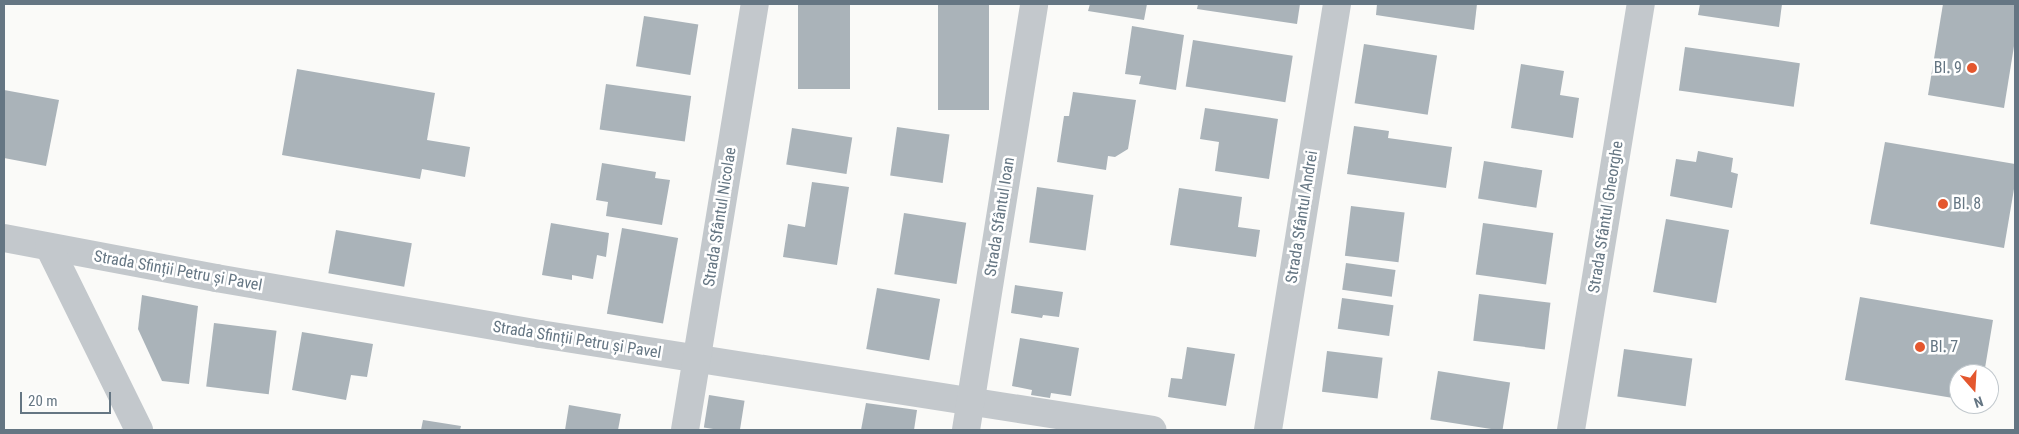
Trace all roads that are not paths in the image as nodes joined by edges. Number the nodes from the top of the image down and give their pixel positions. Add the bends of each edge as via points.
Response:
1 (756, 4) edge
2 (1034, 4) edge
3 (1337, 4) edge
4 (1641, 4) edge
5 (4, 238) edge
6 (49, 247) junction
7 (696, 360) junction
8 (970, 403) junction
9 (139, 430) edge
10 (685, 430) edge
11 (966, 430) edge
12 (1153, 430) edge
13 (1268, 430) edge
14 (1571, 430) edge

1 - 7 street, Strada Sfântul Nicolae
2 - 8 street, Strada Sfântul Ioan
3 - 13 street, Strada Sfântul Andrei
4 - 14 street, Strada Sfântul Gheorghe
5 - 6 street, Strada Sfinții Petru și Pavel
6 - 7 street, Strada Sfinții Petru și Pavel
6 - 9 street
7 - 8 street, Strada Sfinții Petru și Pavel
7 - 10 street, Strada Sfântul Nicolae
8 - 11 street, Strada Sfântul Ioan
8 - 12 street, Strada Sfinții Petru și Pavel

